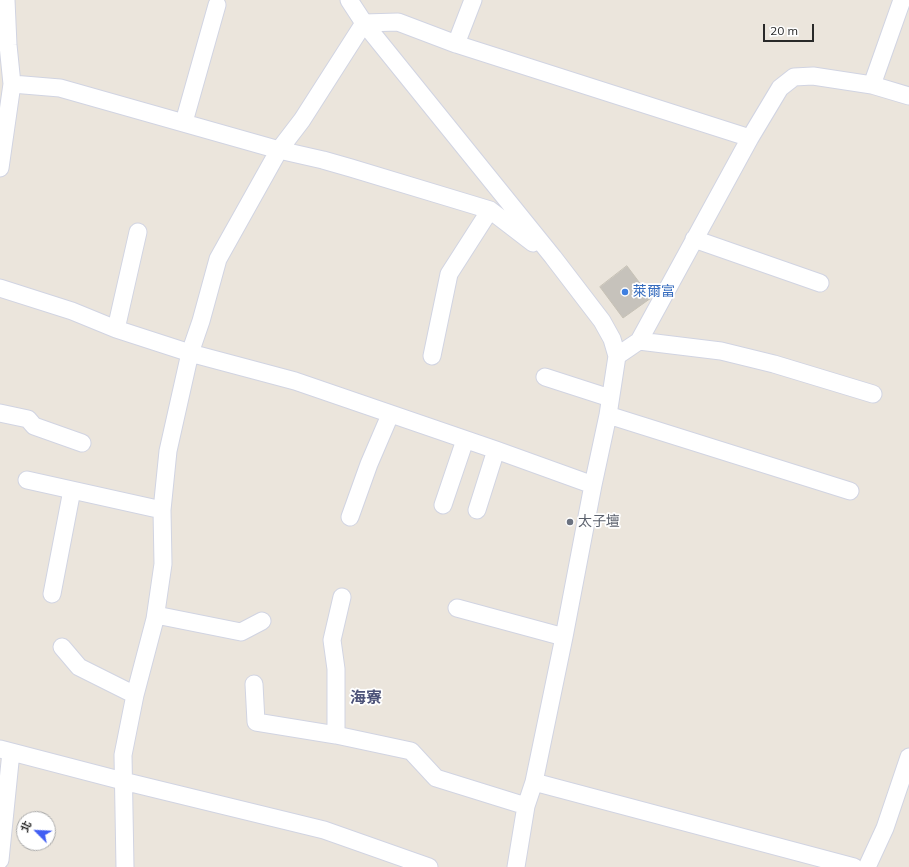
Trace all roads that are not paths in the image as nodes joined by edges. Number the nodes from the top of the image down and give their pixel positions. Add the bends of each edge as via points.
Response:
1 (6, 0) edge
2 (349, 0) edge
3 (473, 0) edge
4 (902, 0) edge
5 (217, 5) dead end
6 (364, 23) junction
7 (456, 44) junction
8 (12, 84) junction
9 (872, 85) junction
10 (909, 96) edge
11 (184, 122) junction
12 (750, 138) junction
13 (280, 150) junction
14 (0, 168) edge
15 (490, 210) junction
16 (138, 232) dead end
17 (694, 239) junction
18 (553, 257) junction
19 (820, 283) dead end
20 (0, 288) edge
21 (116, 329) junction
22 (639, 341) junction
23 (190, 353) junction
24 (432, 356) dead end
25 (617, 356) junction
26 (546, 377) dead end
27 (873, 394) dead end
28 (609, 407) junction
29 (0, 413) edge
30 (390, 414) junction
31 (465, 440) junction
32 (82, 443) dead end
33 (496, 450) junction
34 (27, 480) dead end
35 (592, 485) junction
36 (72, 490) junction
37 (850, 491) dead end
38 (443, 505) dead end
39 (162, 510) junction
40 (477, 510) dead end
41 (350, 517) dead end
42 (52, 594) dead end
43 (342, 597) dead end
44 (457, 608) dead end
45 (156, 614) junction
46 (262, 621) dead end
47 (564, 637) junction
48 (62, 648) dead end
49 (254, 684) dead end
50 (135, 696) junction
51 (336, 735) junction
52 (6, 750) edge
53 (909, 757) edge
54 (124, 781) junction
55 (534, 782) junction
56 (526, 806) junction
57 (0, 860) edge
58 (125, 867) edge
59 (430, 867) edge
60 (516, 867) edge
61 (854, 867) edge
62 (867, 867) edge

1 - 8 street
2 - 6 street
3 - 7 street
4 - 9 street
5 - 11 street
6 - 7 street via 398,22
6 - 13 street
6 - 18 street
7 - 12 street
8 - 11 street via 60,88
8 - 14 street
9 - 10 street
9 - 12 street via 813,76 794,77 780,88
11 - 13 street
12 - 17 street
13 - 15 street via 323,160
13 - 23 street via 218,259
15 - 18 street
15 - 24 street via 449,274
16 - 21 street
17 - 19 street
17 - 22 street
18 - 25 street via 602,321 612,339
20 - 21 street via 72,311
21 - 23 street
22 - 25 street
22 - 27 street via 721,351
23 - 30 street via 295,381
23 - 39 street via 168,451
25 - 28 street
26 - 28 street
28 - 35 street
28 - 37 street
29 - 32 street via 28,419 34,426
30 - 31 street
30 - 41 street via 368,464
31 - 33 street
31 - 38 street
33 - 35 street
33 - 40 street
34 - 36 street
35 - 47 street
36 - 39 street
36 - 42 street
39 - 45 street via 163,564
43 - 51 street via 332,640 336,670
44 - 47 street
45 - 46 street via 241,632
45 - 50 street
47 - 55 street
48 - 50 street via 79,667
49 - 51 street via 256,722
50 - 54 street via 124,755
51 - 56 street via 411,751 436,778
52 - 54 street
52 - 57 street
53 - 62 street via 885,828
54 - 58 street
54 - 59 street via 324,830
55 - 56 street
55 - 61 street
56 - 60 street

